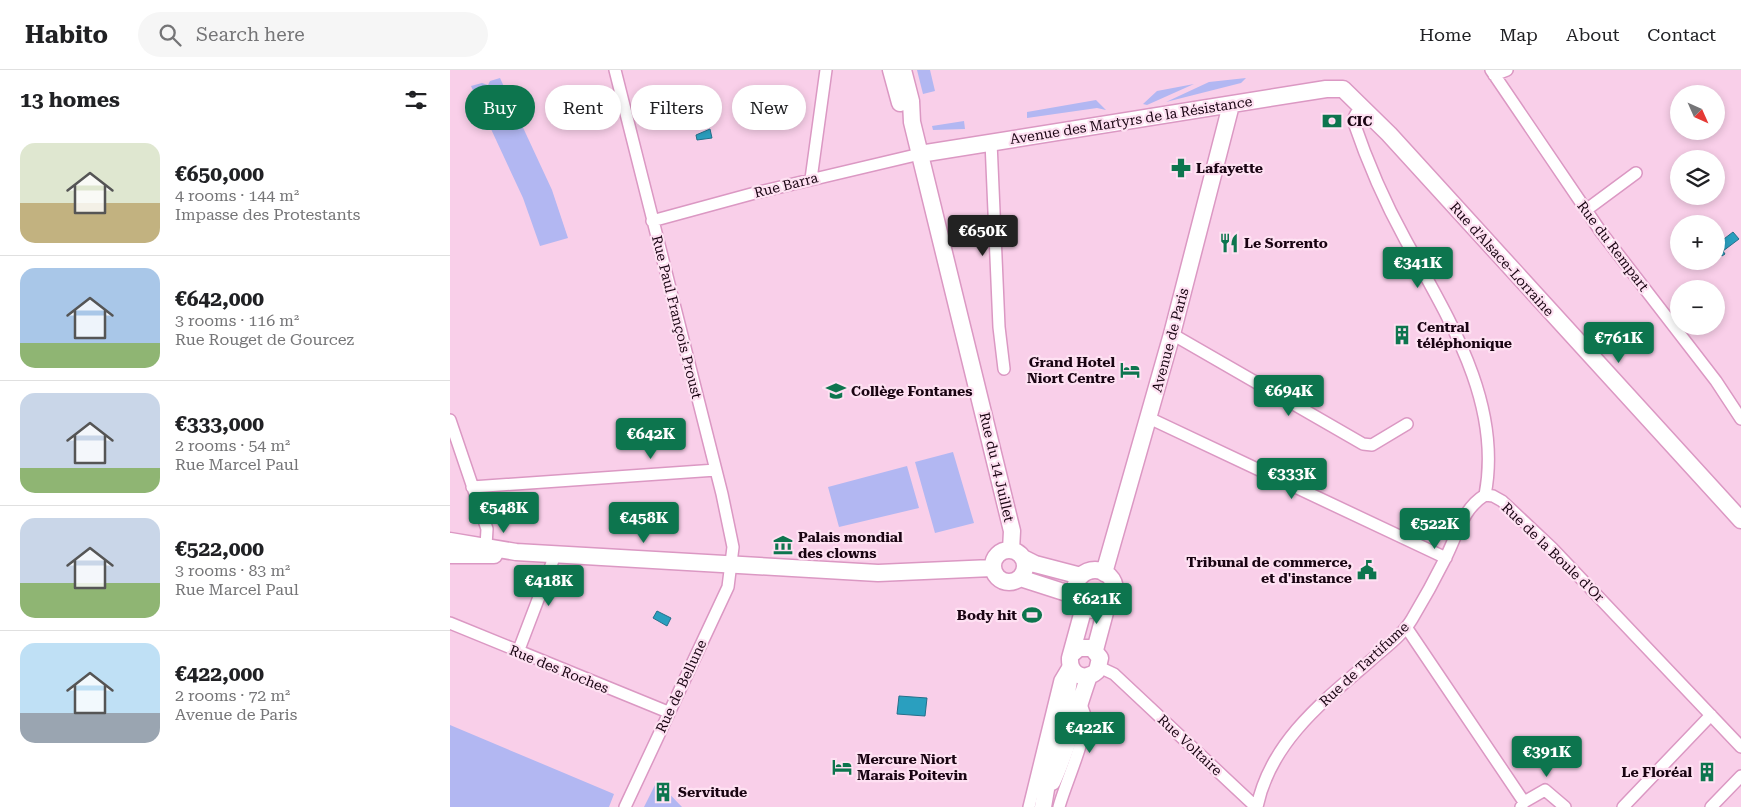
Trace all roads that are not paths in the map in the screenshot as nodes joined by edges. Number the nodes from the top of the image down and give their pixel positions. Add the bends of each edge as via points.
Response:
1 (615, 70) edge
2 (826, 70) edge
3 (892, 70) edge
4 (904, 70) edge
5 (1507, 70) edge
6 (1492, 73) edge
7 (1343, 89) joint
8 (1231, 105) junction
9 (1363, 108) junction
10 (912, 122) junction
11 (991, 142) junction
12 (920, 154) junction
13 (1636, 173) dead end
14 (811, 179) junction
15 (1586, 210) junction
16 (652, 220) junction
17 (1172, 334) junction
18 (1004, 369) dead end
19 (1149, 418) junction
20 (1741, 419) edge
21 (450, 420) edge
22 (1407, 424) dead end
23 (716, 470) junction
24 (472, 487) junction
25 (1485, 495) junction
26 (1741, 520) edge
27 (450, 541) edge
28 (486, 546) junction
29 (516, 552) junction
30 (1017, 554) junction
31 (450, 555) edge
32 (554, 555) junction
33 (1446, 558) junction
34 (732, 564) junction
35 (992, 568) junction
36 (1104, 572) junction
37 (1081, 576) junction
38 (1020, 578) junction
39 (1080, 601) junction
40 (1107, 606) junction
41 (450, 623) edge
42 (1406, 628) junction
43 (1095, 650) junction
44 (518, 652) junction
45 (1071, 662) junction
46 (1094, 671) junction
47 (1080, 701) junction
48 (668, 712) junction
49 (1711, 715) junction
50 (1741, 747) edge
51 (1741, 776) edge
52 (1036, 803) edge
53 (1522, 805) edge
54 (625, 807) edge
55 (1058, 807) edge
56 (1256, 807) edge
57 (1565, 807) edge
58 (1623, 807) edge
59 (1711, 807) edge

1 - 16 street, Rue Paul François Proust
2 - 14 street
3 - 10 main road, Rue du 14 Juillet via 901,104
4 - 10 main road, Rue du 14 Juillet
5 - 6 street
6 - 15 street, Rue du Rempart
7 - 8 main road, Avenue des Martyrs de la Résistance
7 - 9 main road, Rue d'Alsace-Lorraine
8 - 11 main road, Avenue des Martyrs de la Résistance
8 - 17 main road, Avenue de Paris
9 - 25 street via 1353,120 1372,172 1473,374 1487,449
9 - 26 main road, Rue d'Alsace-Lorraine
10 - 12 main road, Rue du 14 Juillet
11 - 12 main road, Avenue des Martyrs de la Résistance
11 - 18 street via 999,327
12 - 14 street, Rue Barra
12 - 30 main road, Rue du 14 Juillet
13 - 15 street
14 - 16 street, Rue Barra
15 - 20 street, Rue du Rempart via 1716,381
16 - 23 street, Rue Paul François Proust
17 - 19 main road, Avenue de Paris
17 - 22 street via 1363,444 1372,445
19 - 33 street
19 - 36 main road, Avenue de Paris
21 - 24 street
23 - 24 street
23 - 34 street, Rue Paul François Proust via 731,536
24 - 28 street via 487,529
25 - 33 street, Rue de Tartifume via 1464,517
25 - 49 street, Rue de la Boule d'Or via 1502,501 1545,541
27 - 28 main road
28 - 29 main road
29 - 31 main road
29 - 32 main road
30 - 35 main road via 997,555
30 - 37 main road via 1035,564
30 - 38 main road via 1025,571
32 - 34 main road
32 - 44 street
33 - 42 street, Rue de Tartifume
34 - 35 main road via 878,574
34 - 48 street, Rue de Bellune via 728,587
35 - 38 main road via 1001,581 1011,583
36 - 37 main road via 1092,570
36 - 40 main road via 1114,588
37 - 39 main road via 1076,585
38 - 39 main road
39 - 40 main road via 1098,610
39 - 45 main road
40 - 43 main road
41 - 44 street, Rue des Roches
42 - 53 street
42 - 56 street, Rue de Tartifume via 1289,736 1269,772
43 - 45 main road via 1079,648
43 - 46 main road via 1100,658
44 - 48 street, Rue des Roches
45 - 46 main road via 1080,676
45 - 52 main road via 1064,711
46 - 47 main road
46 - 56 street, Rue Voltaire via 1114,674
47 - 52 main road via 1062,762
47 - 55 street via 1085,716 1084,727
48 - 54 street, Rue de Bellune
49 - 50 street, Rue de la Boule d'Or
49 - 58 street
51 - 59 street
53 - 57 street via 1545,790

